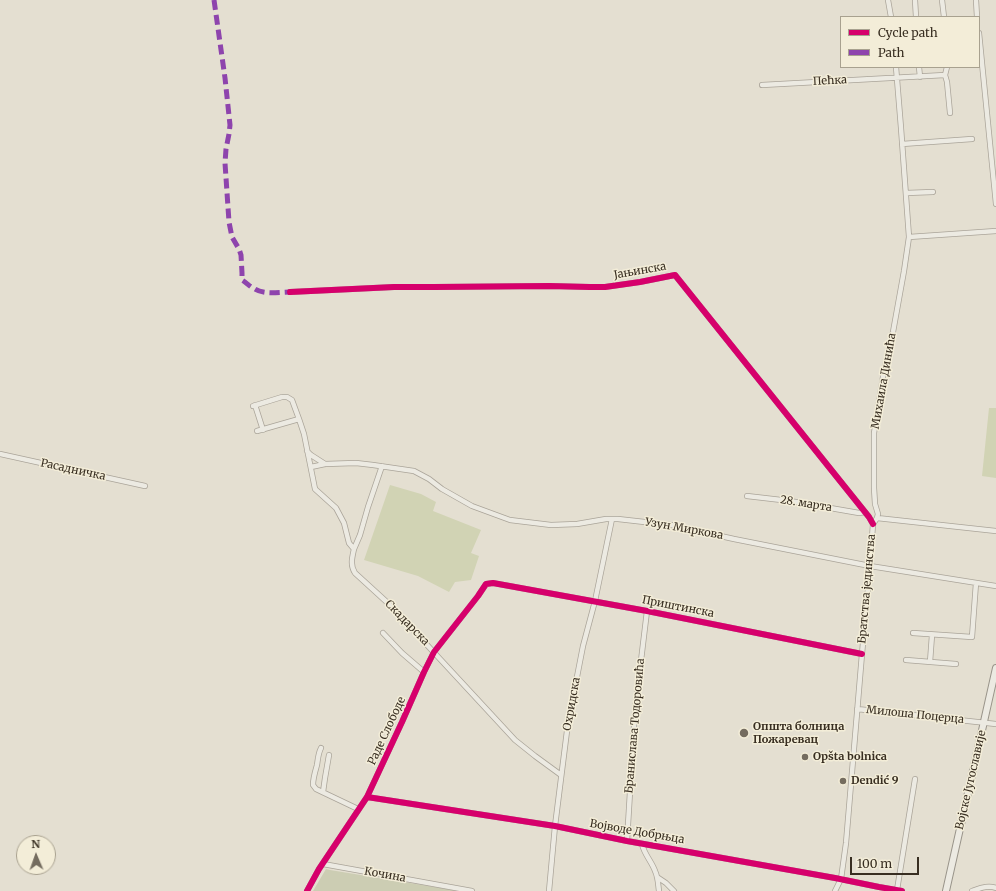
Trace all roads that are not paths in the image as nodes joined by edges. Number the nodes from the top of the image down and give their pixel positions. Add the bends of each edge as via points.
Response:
1 (888, 0) edge
2 (916, 0) edge
3 (942, 0) edge
4 (976, 0) edge
5 (891, 16) edge
6 (916, 16) edge
7 (944, 16) edge
8 (978, 16) edge
9 (980, 43) edge
10 (896, 68) edge
11 (919, 68) edge
12 (947, 68) edge
13 (945, 75) junction
14 (920, 76) junction
15 (897, 77) junction
16 (762, 85) dead end
17 (950, 113) dead end
18 (972, 139) dead end
19 (902, 144) junction
20 (933, 192) dead end
21 (906, 193) junction
22 (996, 204) edge
23 (996, 231) edge
24 (909, 237) junction
25 (290, 292) dead end
26 (299, 419) junction
27 (263, 430) junction
28 (257, 431) dead end
29 (307, 451) junction
30 (0, 454) edge
31 (325, 464) junction
32 (382, 466) junction
33 (311, 467) junction
34 (145, 486) dead end
35 (746, 496) dead end
36 (865, 512) junction
37 (878, 518) junction
38 (612, 519) junction
39 (873, 524) junction
40 (996, 532) edge
41 (354, 550) junction
42 (870, 566) junction
43 (489, 583) joint
44 (976, 583) junction
45 (996, 586) edge
46 (595, 601) junction
47 (647, 611) junction
48 (383, 633) dead end
49 (913, 633) dead end
50 (932, 635) junction
51 (434, 652) junction
52 (862, 654) junction
53 (906, 660) dead end
54 (930, 662) junction
55 (956, 664) dead end
56 (996, 668) edge
57 (424, 672) junction
58 (857, 709) junction
59 (984, 722) junction
60 (996, 724) edge
61 (321, 748) dead end
62 (330, 755) dead end
63 (561, 775) junction
64 (915, 779) dead end
65 (324, 792) junction
66 (367, 797) junction
67 (358, 809) junction
68 (555, 826) junction
69 (627, 841) junction
70 (642, 844) junction
71 (323, 864) junction
72 (657, 878) junction
73 (841, 879) junction
74 (996, 888) edge
75 (896, 890) edge
76 (307, 891) edge
77 (472, 891) edge
78 (549, 891) edge
79 (659, 891) edge
80 (674, 891) edge
81 (835, 891) edge
82 (902, 891) edge
83 (946, 891) edge
84 (972, 891) edge

1 - 5 street
2 - 6 street
3 - 7 street
4 - 8 street
9 - 22 street
10 - 15 street
11 - 14 street
12 - 13 street
13 - 14 street, Пећка
13 - 17 street
14 - 15 street, Пећка
15 - 16 street, Пећка
15 - 19 street
18 - 19 street
19 - 21 street
20 - 21 street
21 - 24 street
23 - 24 street
24 - 37 street, Михаила Динића via 874,433 874,488
25 - 36 street, Јањинска via 394,287 605,287 675,275
26 - 27 street
26 - 27 street, Скадарска via 292,400 287,398 282,397 254,405
26 - 29 street, Скадарска
27 - 28 street
29 - 31 street
29 - 33 street, Скадарска
30 - 34 street, Расадничка
31 - 32 street, Узун Миркова via 356,463
31 - 33 street, Узун Миркова
32 - 38 street, Узун Миркова via 414,471 472,506 510,520 551,525
32 - 41 street
33 - 41 street, Скадарска via 315,489 336,508
35 - 36 street, 28. марта
36 - 39 street, Јањинска
37 - 39 street
37 - 40 street
38 - 42 street, Узун Миркова via 671,525
38 - 46 street, Охридска
39 - 42 street, Братства јединства
41 - 51 street, Скадарска via 352,565 355,573 390,605
42 - 44 street, Узун Миркова
42 - 52 street, Братства јединства
43 - 46 street, Приштинска
43 - 51 street, Раде Слободе
44 - 45 street, Узун Миркова
44 - 50 street via 972,637
46 - 47 street, Приштинска
46 - 63 street, Охридска via 583,646
47 - 52 street, Приштинска
47 - 69 street, Бранислава Тодоровића via 635,710
48 - 57 street
49 - 50 street
50 - 54 street
51 - 57 street, Раде Слободе
51 - 63 street, Скадарска via 515,740
52 - 58 street, Братства јединства
53 - 54 street
54 - 55 street
56 - 59 main road, Војске Југославије
57 - 66 street, Раде Слободе
58 - 59 street, Милоша Поцерца
58 - 73 street, Братства јединства
59 - 60 street, Милоша Поцерца
59 - 83 main road, Војске Југославије
61 - 65 street via 313,785
62 - 65 street
63 - 68 street, Охридска
64 - 75 street
65 - 67 street
66 - 67 street, Раде Слободе
66 - 68 street, Војводе Добрњца
67 - 71 street, Раде Слободе
68 - 69 street, Војводе Добрњца
68 - 78 street, Охридска
69 - 70 street, Војводе Добрњца
70 - 72 street
70 - 73 street, Војводе Добрњца
71 - 76 street, Раде Слободе
71 - 77 street, Кочина
72 - 79 street
72 - 80 street
73 - 75 street, Војводе Добрњца
73 - 81 street, Братства јединства
74 - 84 street via 991,886
75 - 82 street, Војводе Добрњца

